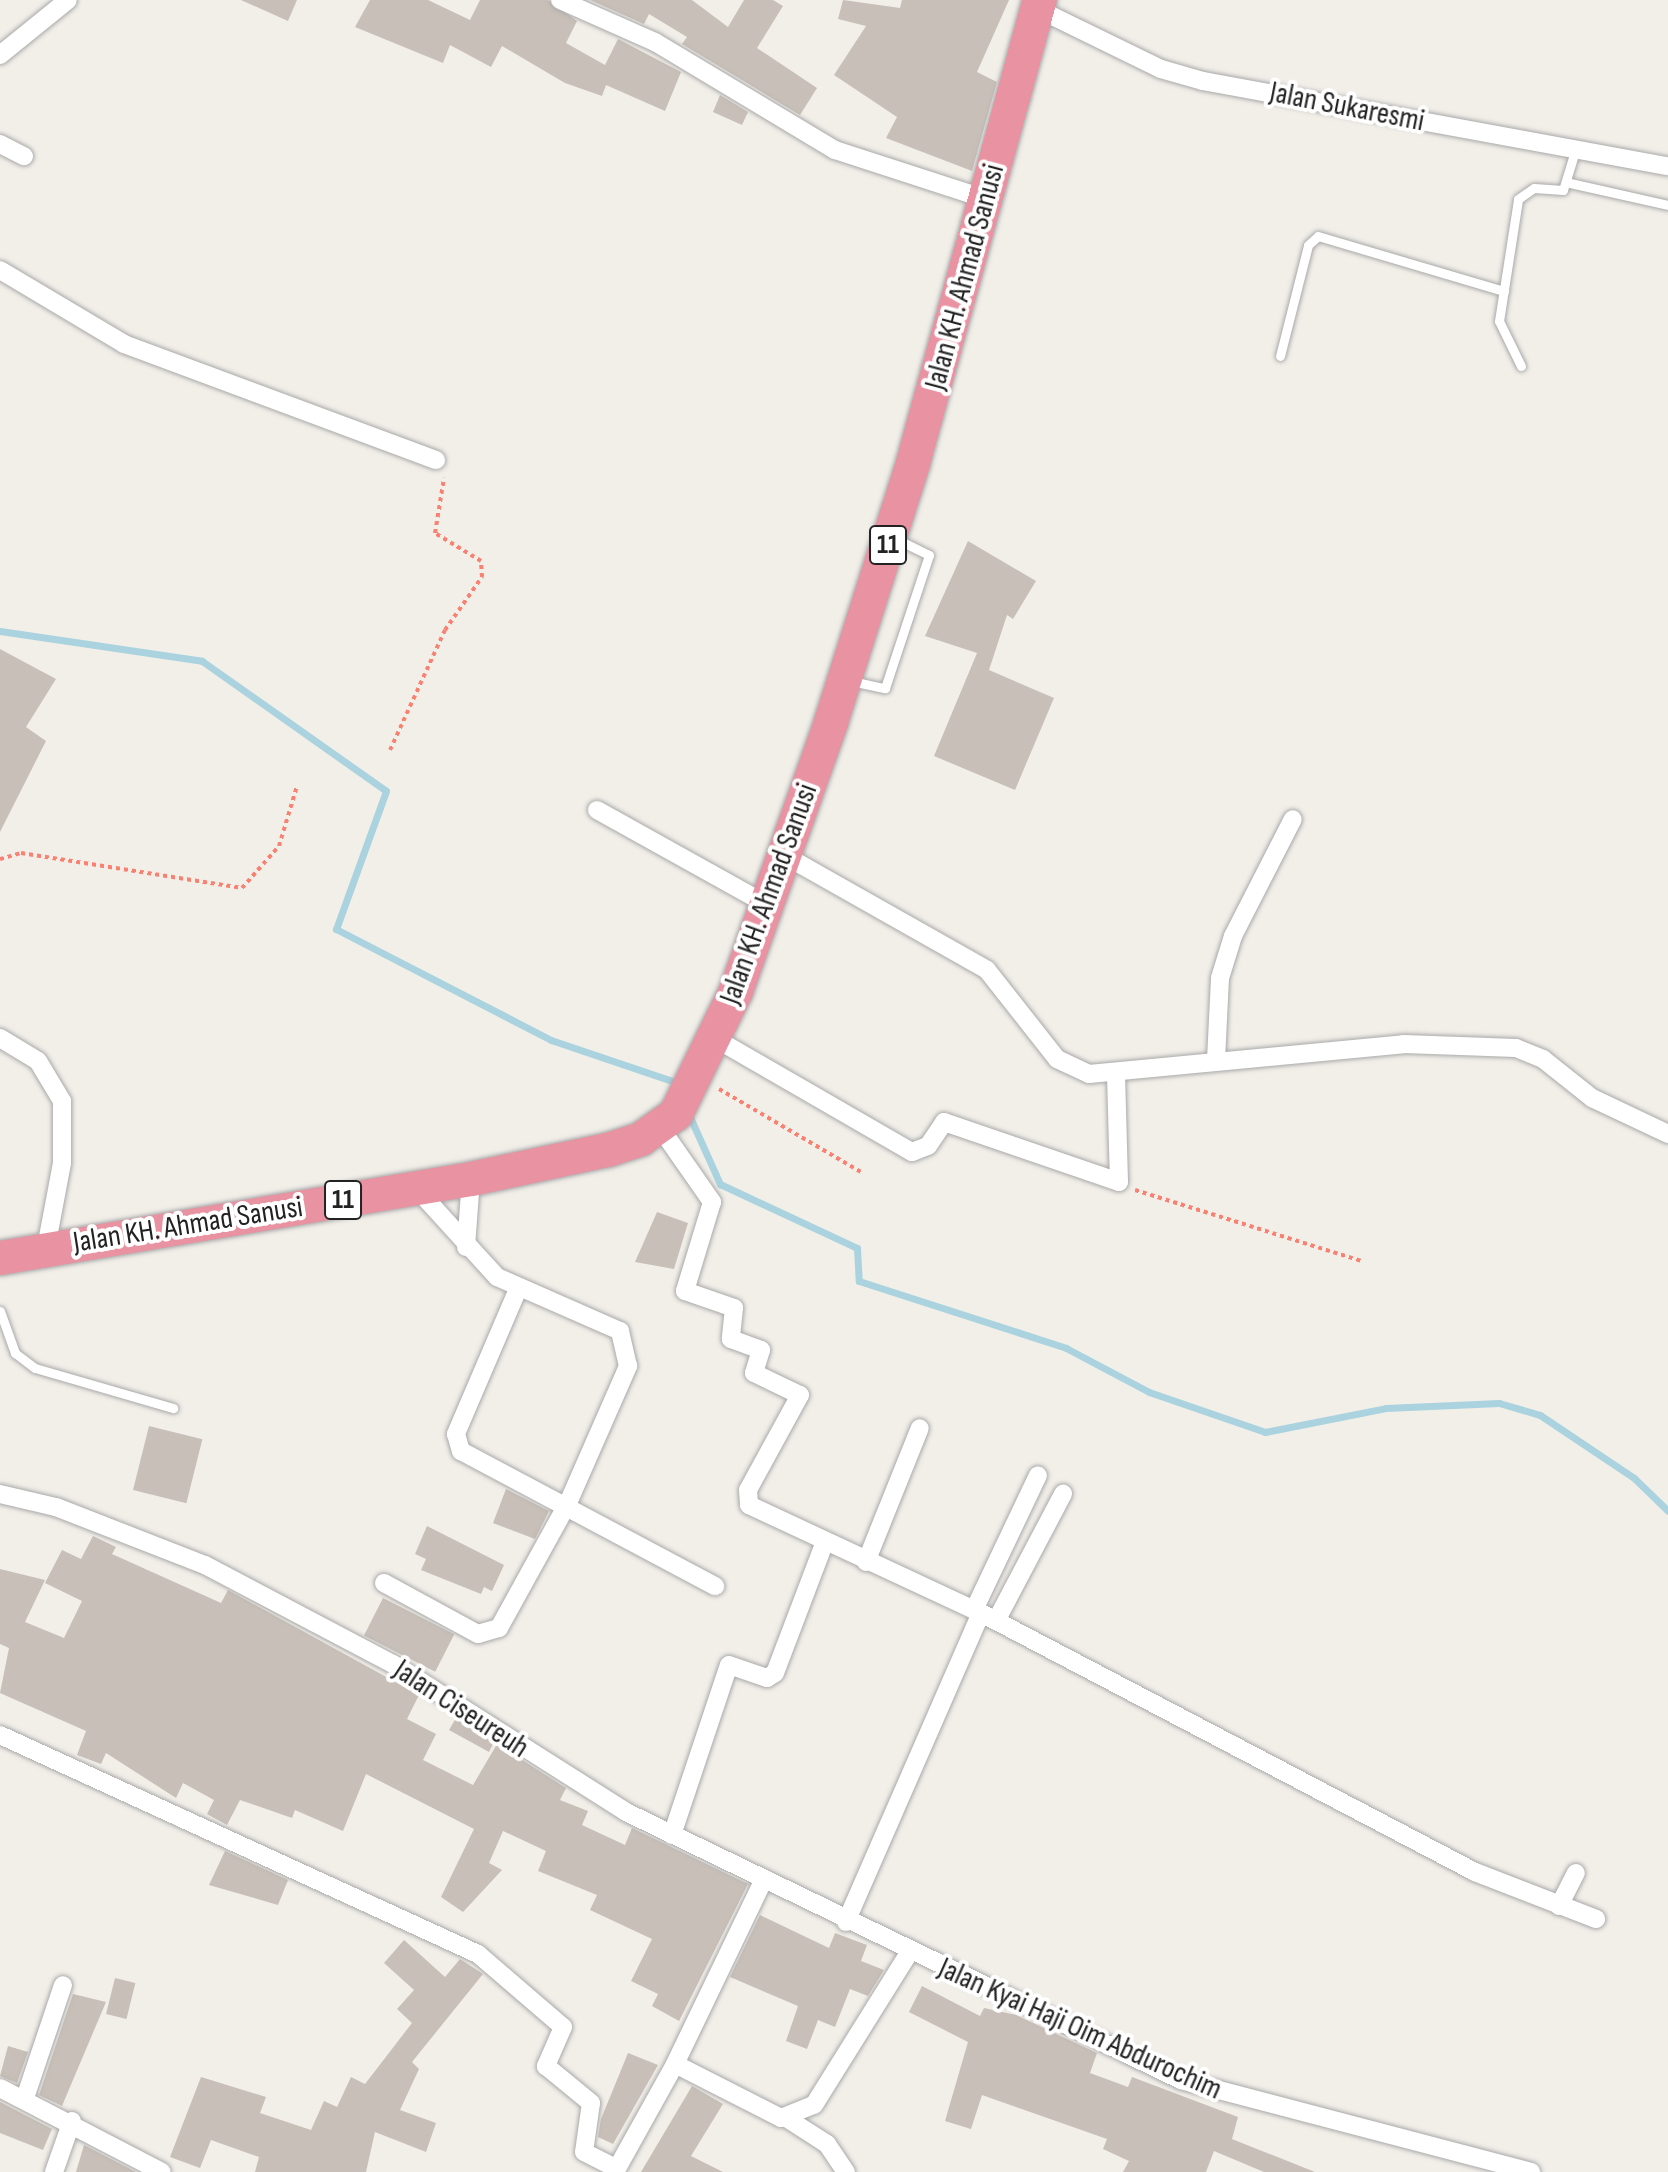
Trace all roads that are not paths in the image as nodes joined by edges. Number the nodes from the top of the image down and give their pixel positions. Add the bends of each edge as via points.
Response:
1 (68, 0) edge
2 (560, 0) edge
3 (1039, 5) edge
4 (0, 55) edge
5 (0, 144) edge
6 (1575, 151) junction
7 (24, 156) dead end
8 (1668, 166) edge
9 (1570, 183) junction
10 (986, 199) junction
11 (1668, 205) edge
12 (0, 270) edge
13 (1504, 291) junction
14 (1280, 356) dead end
15 (1521, 366) dead end
16 (436, 460) road end
17 (597, 810) dead end
18 (1293, 819) dead end
19 (784, 855) junction
20 (766, 904) junction
21 (0, 1038) edge
22 (716, 1039) junction
23 (1216, 1060) junction
24 (1116, 1073) junction
25 (668, 1120) junction
26 (1668, 1132) edge
27 (471, 1179) junction
28 (416, 1188) junction
29 (466, 1247) junction
30 (46, 1248) junction
31 (0, 1258) edge
32 (518, 1289) junction
33 (0, 1311) edge
34 (173, 1408) dead end
35 (920, 1428) dead end
36 (1038, 1475) dead end
37 (0, 1494) edge
38 (1063, 1494) dead end
39 (568, 1503) junction
40 (824, 1544) junction
41 (866, 1562) junction
42 (384, 1583) dead end
43 (715, 1586) dead end
44 (984, 1614) junction
45 (0, 1735) edge
46 (672, 1835) junction
47 (1576, 1873) dead end
48 (763, 1881) junction
49 (1559, 1906) junction
50 (1596, 1919) dead end
51 (846, 1922) junction
52 (909, 1953) junction
53 (63, 1985) dead end
54 (675, 2064) junction
55 (0, 2088) edge
56 (25, 2098) junction
57 (791, 2118) junction
58 (72, 2121) junction
59 (615, 2170) edge
60 (54, 2172) edge
61 (162, 2172) edge
62 (846, 2172) edge
63 (1531, 2172) edge

1 - 4 street
2 - 10 street via 655,42 835,150
3 - 6 street, Jalan Sukaresmi via 1190,78
3 - 10 highway, Jalan KH. Ahmad Sanusi / 11
5 - 7 street
6 - 8 street, Jalan Sukaresmi
6 - 9 lane
9 - 11 lane
9 - 13 lane via 1525,191 1518,199
10 - 19 highway, Jalan KH. Ahmad Sanusi / 11 via 891,537
12 - 16 street via 124,344
13 - 14 lane via 1318,236 1308,245
13 - 15 lane via 1499,326
17 - 20 street
18 - 23 street via 1233,936 1220,978
19 - 20 highway, Jalan KH. Ahmad Sanusi / 11
19 - 24 street via 987,970 1057,1059 1089,1074
20 - 22 highway, Jalan KH. Ahmad Sanusi / 11
21 - 30 street via 38,1061 62,1101 62,1163
22 - 24 street via 912,1152 928,1146 944,1122 1119,1182
22 - 25 highway, Jalan KH. Ahmad Sanusi / 11 via 699,1078
23 - 24 street
23 - 26 street via 1404,1044 1516,1048 1543,1059 1592,1098
25 - 27 highway, Jalan KH. Ahmad Sanusi / 11 via 608,1150
25 - 40 street via 712,1202 685,1291 734,1308 731,1339 761,1350 754,1373 800,1395 748,1490 749,1505
27 - 28 highway, Jalan KH. Ahmad Sanusi / 11
27 - 29 street
28 - 29 street
28 - 30 highway, Jalan KH. Ahmad Sanusi / 11
29 - 32 street
30 - 31 highway, Jalan KH. Ahmad Sanusi / 11
32 - 39 street via 456,1434 470,1459
32 - 39 street via 609,1323 628,1346 628,1366
33 - 34 lane via 15,1353 35,1368
35 - 41 street
36 - 44 street
37 - 46 street, Jalan Ciseureuh via 84,1517 299,1612
38 - 44 street
39 - 42 street via 508,1614 489,1634
39 - 43 street
40 - 41 street
40 - 46 street via 775,1673 767,1678 729,1665
41 - 44 street
44 - 49 street via 1475,1872
44 - 51 street
45 - 59 street via 478,1954 563,2027 546,2066 591,2103 584,2152
46 - 48 street, Jalan Ciseureuh
47 - 49 street
48 - 51 street, Jalan Ciseureuh
48 - 54 street
49 - 50 street
51 - 52 street, Jalan Ciseureuh
52 - 57 street via 814,2105
52 - 63 street, Jalan Kyai Haji Oim Abdurochim via 1181,2080
53 - 56 street
54 - 57 street
54 - 59 street
55 - 56 street
56 - 58 street
57 - 62 street via 827,2144
58 - 60 street
58 - 61 street

